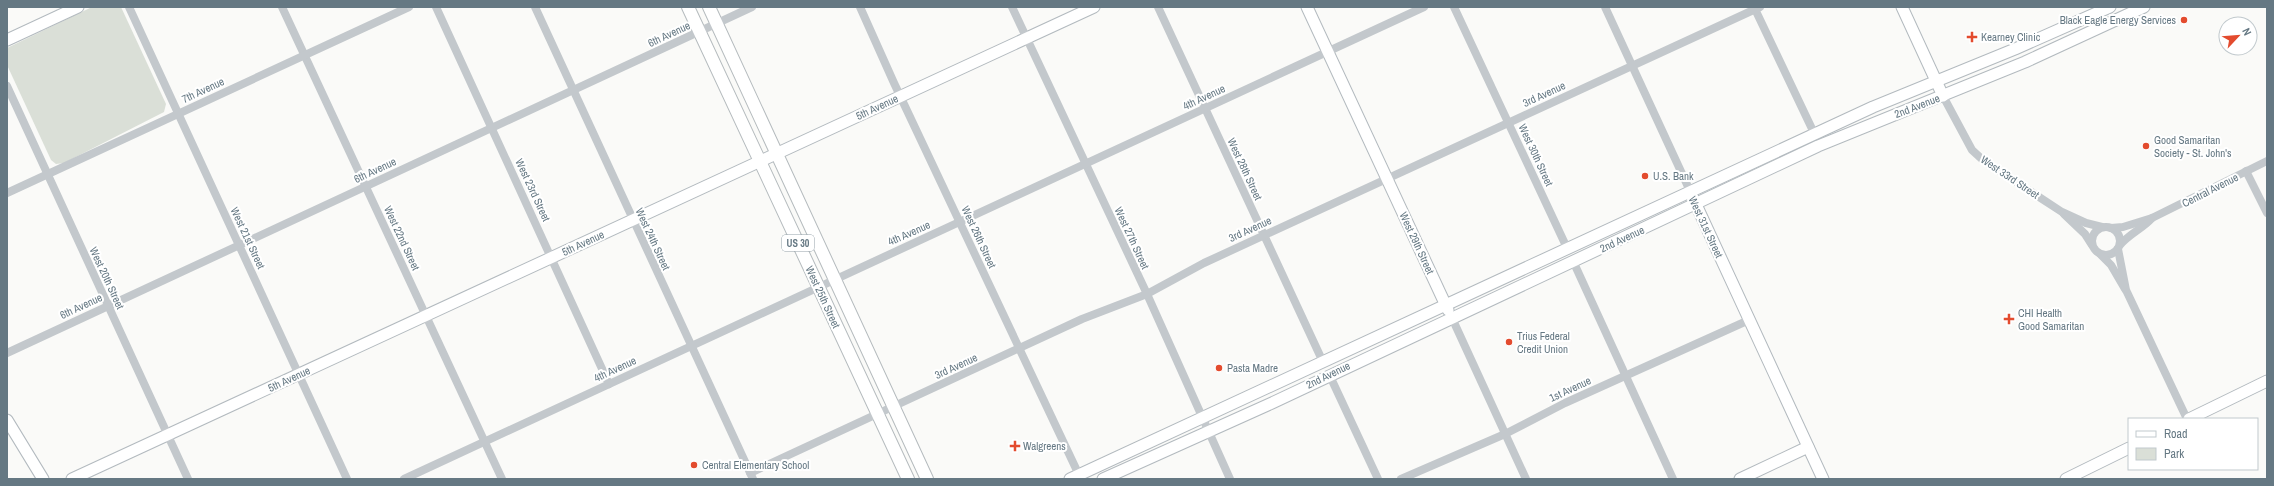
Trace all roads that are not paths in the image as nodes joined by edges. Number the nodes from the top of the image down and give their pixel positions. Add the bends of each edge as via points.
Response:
1 (78, 7) edge
2 (129, 7) edge
3 (282, 7) edge
4 (409, 7) edge
5 (436, 7) edge
6 (535, 7) edge
7 (688, 7) edge
8 (709, 7) edge
9 (752, 7) edge
10 (860, 7) edge
11 (1012, 7) edge
12 (1094, 7) edge
13 (1158, 7) edge
14 (1307, 7) edge
15 (1424, 7) edge
16 (1454, 7) edge
17 (1604, 7) edge
18 (1902, 7) edge
19 (2112, 7) edge
20 (2144, 7) edge
21 (1756, 8) edge
22 (2119, 19) junction
23 (717, 24) junction
24 (700, 32) junction
25 (1026, 38) junction
26 (7, 40) edge
27 (1328, 52) junction
28 (305, 55) junction
29 (1632, 66) junction
30 (1936, 82) junction
31 (7, 86) edge
32 (573, 90) junction
33 (1943, 96) junction
34 (900, 97) junction
35 (1206, 109) junction
36 (178, 114) junction
37 (1508, 122) junction
38 (492, 128) junction
39 (1814, 133) junction
40 (777, 154) junction
41 (760, 161) junction
42 (2267, 161) edge
43 (1086, 165) junction
44 (2246, 171) junction
45 (47, 174) junction
46 (1387, 178) junction
47 (366, 186) junction
48 (1690, 191) junction
49 (7, 193) edge
50 (1696, 205) junction
51 (2062, 212) junction
52 (2267, 213) edge
53 (2152, 218) junction
54 (632, 220) junction
55 (960, 222) junction
56 (2102, 227) junction
57 (2111, 228) junction
58 (1264, 235) junction
59 (239, 245) junction
60 (2092, 246) junction
61 (2119, 247) junction
62 (1567, 248) junction
63 (2101, 255) junction
64 (552, 258) junction
65 (1573, 261) junction
66 (835, 279) junction
67 (818, 287) junction
68 (2126, 290) junction
69 (1147, 294) junction
70 (1446, 304) junction
71 (108, 306) junction
72 (426, 316) junction
73 (1452, 318) junction
74 (1749, 320) junction
75 (690, 346) junction
76 (1019, 348) junction
77 (7, 353) edge
78 (1323, 362) junction
79 (298, 374) junction
80 (1329, 374) junction
81 (1625, 376) junction
82 (2267, 381) edge
83 (609, 384) junction
84 (894, 407) junction
85 (878, 414) junction
86 (1202, 418) junction
87 (2188, 418) edge
88 (2190, 418) edge
89 (7, 420) edge
90 (1208, 430) junction
91 (1505, 434) junction
92 (168, 435) junction
93 (485, 442) junction
94 (1808, 447) junction
95 (2128, 448) edge
96 (752, 476) edge
97 (1074, 477) edge
98 (43, 479) edge
99 (72, 479) edge
100 (188, 479) edge
101 (347, 479) edge
102 (404, 479) edge
103 (502, 479) edge
104 (908, 479) edge
105 (927, 479) edge
106 (1103, 479) edge
107 (1230, 479) edge
108 (1378, 479) edge
109 (1401, 479) edge
110 (1526, 479) edge
111 (1673, 479) edge
112 (1740, 479) edge
113 (1823, 479) edge
114 (2066, 479) edge

1 - 26 main road
2 - 36 street, West 21st Street
3 - 28 street, West 22nd Street
4 - 28 street, 7th Avenue
5 - 38 street, West 23rd Street
6 - 32 street, West 24th Street
7 - 24 main road, West 25th Street / US 30
8 - 23 main road, West 25th Street / US 30
9 - 23 street, 6th Avenue
10 - 34 street, West 26th Street
11 - 25 street, West 27th Street
12 - 25 main road, 5th Avenue
13 - 35 street, West 28th Street
14 - 27 main road, West 29th Street
15 - 27 street, 4th Avenue
16 - 37 street, West 30th Street
17 - 29 street, West 31st Street
18 - 30 main road, West 33rd Street
19 - 22 street
19 - 30 main road, 2nd Avenue
20 - 22 main road, 2nd Avenue
21 - 29 street, 3rd Avenue
21 - 39 street
22 - 33 main road, 2nd Avenue
23 - 24 street, 6th Avenue
23 - 40 main road, West 25th Street / US 30
24 - 32 street, 6th Avenue
24 - 41 main road, West 25th Street / US 30
25 - 34 main road, 5th Avenue
25 - 43 street, West 27th Street
27 - 35 street, 4th Avenue
27 - 46 main road, West 29th Street
28 - 36 street, 7th Avenue
28 - 47 street, West 22nd Street
29 - 37 street, 3rd Avenue
29 - 48 street, West 31st Street
30 - 33 main road, West 33rd Street
30 - 39 main road, 2nd Avenue
31 - 45 street, West 20th Street
32 - 38 street, 6th Avenue
32 - 54 street, West 24th Street
33 - 50 main road, 2nd Avenue via 1818,146
33 - 51 street, West 33rd Street via 1972,150 1984,161
34 - 40 main road, 5th Avenue
34 - 55 street, West 26th Street
35 - 43 street, 4th Avenue
35 - 58 street, West 28th Street
36 - 45 street, 7th Avenue
36 - 59 street, West 21st Street
37 - 46 street, 3rd Avenue
37 - 62 street, West 30th Street
38 - 47 street, 6th Avenue
38 - 64 street, West 23rd Street
39 - 48 main road, 2nd Avenue
40 - 41 main road, 5th Avenue
40 - 66 main road, West 25th Street / US 30
41 - 54 main road, 5th Avenue
41 - 67 main road, West 25th Street / US 30
42 - 44 street, Central Avenue
43 - 55 street, 4th Avenue
43 - 69 street, West 27th Street
44 - 52 street
44 - 53 street, Central Avenue
45 - 49 street, 7th Avenue
45 - 71 street, West 20th Street
46 - 58 street, 3rd Avenue
46 - 70 main road, West 29th Street
47 - 59 street, 6th Avenue
47 - 72 street, West 22nd Street
48 - 50 main road, West 31st Street
48 - 62 main road, 2nd Avenue
50 - 65 main road, 2nd Avenue
50 - 74 main road, West 31st Street
51 - 56 street, West 33rd Street
51 - 60 street, West 33rd Street via 2085,234
53 - 57 street, Central Avenue
53 - 61 street, Central Avenue
54 - 64 main road, 5th Avenue
54 - 75 street, West 24th Street
55 - 66 street, 4th Avenue
55 - 76 street, West 26th Street
56 - 57 street
56 - 60 street via 2093,234
57 - 61 street via 2118,234
58 - 69 street, 3rd Avenue via 1204,263
58 - 78 street, West 28th Street
59 - 71 street, 6th Avenue
59 - 79 street, West 21st Street
60 - 63 street
61 - 63 street via 2112,255
61 - 68 street
62 - 70 main road, 2nd Avenue
63 - 68 street
64 - 72 main road, 5th Avenue
64 - 83 street, West 23rd Street
65 - 73 main road, 2nd Avenue
65 - 81 street
66 - 67 street, 4th Avenue
66 - 84 main road, West 25th Street / US 30
67 - 75 street, 4th Avenue
67 - 85 main road, West 25th Street / US 30
68 - 87 street
69 - 76 street, 3rd Avenue via 1082,319
69 - 86 street, West 27th Street
70 - 73 main road, West 29th Street
70 - 78 main road, 2nd Avenue
71 - 77 street, 6th Avenue
71 - 92 street, West 20th Street
72 - 79 main road, 5th Avenue
72 - 93 street, West 22nd Street
73 - 80 main road, 2nd Avenue
73 - 91 street, West 29th Street
74 - 81 street, 1st Avenue
74 - 94 main road, West 31st Street
75 - 83 street, 4th Avenue
75 - 96 street, West 24th Street
76 - 84 street, 3rd Avenue
76 - 97 street, West 26th Street
78 - 86 main road, 2nd Avenue
79 - 92 main road, 5th Avenue
79 - 101 street, West 21st Street
80 - 90 main road, 2nd Avenue via 1272,403
80 - 108 street
81 - 91 street, 1st Avenue
81 - 111 street
82 - 88 main road
83 - 93 street, 4th Avenue
84 - 85 street, 3rd Avenue
84 - 105 main road, West 25th Street / US 30
85 - 96 street, 3rd Avenue
85 - 104 main road, West 25th Street / US 30
86 - 90 street, West 27th Street
86 - 97 main road, 2nd Avenue
89 - 98 main road
90 - 106 main road, 2nd Avenue
90 - 107 street, West 27th Street
91 - 109 street, 1st Avenue
91 - 110 street, West 29th Street
92 - 99 main road, 5th Avenue
92 - 100 street, West 20th Street
93 - 102 street, 4th Avenue
93 - 103 street, West 22nd Street
94 - 112 main road
94 - 113 main road, West 31st Street
95 - 114 main road

